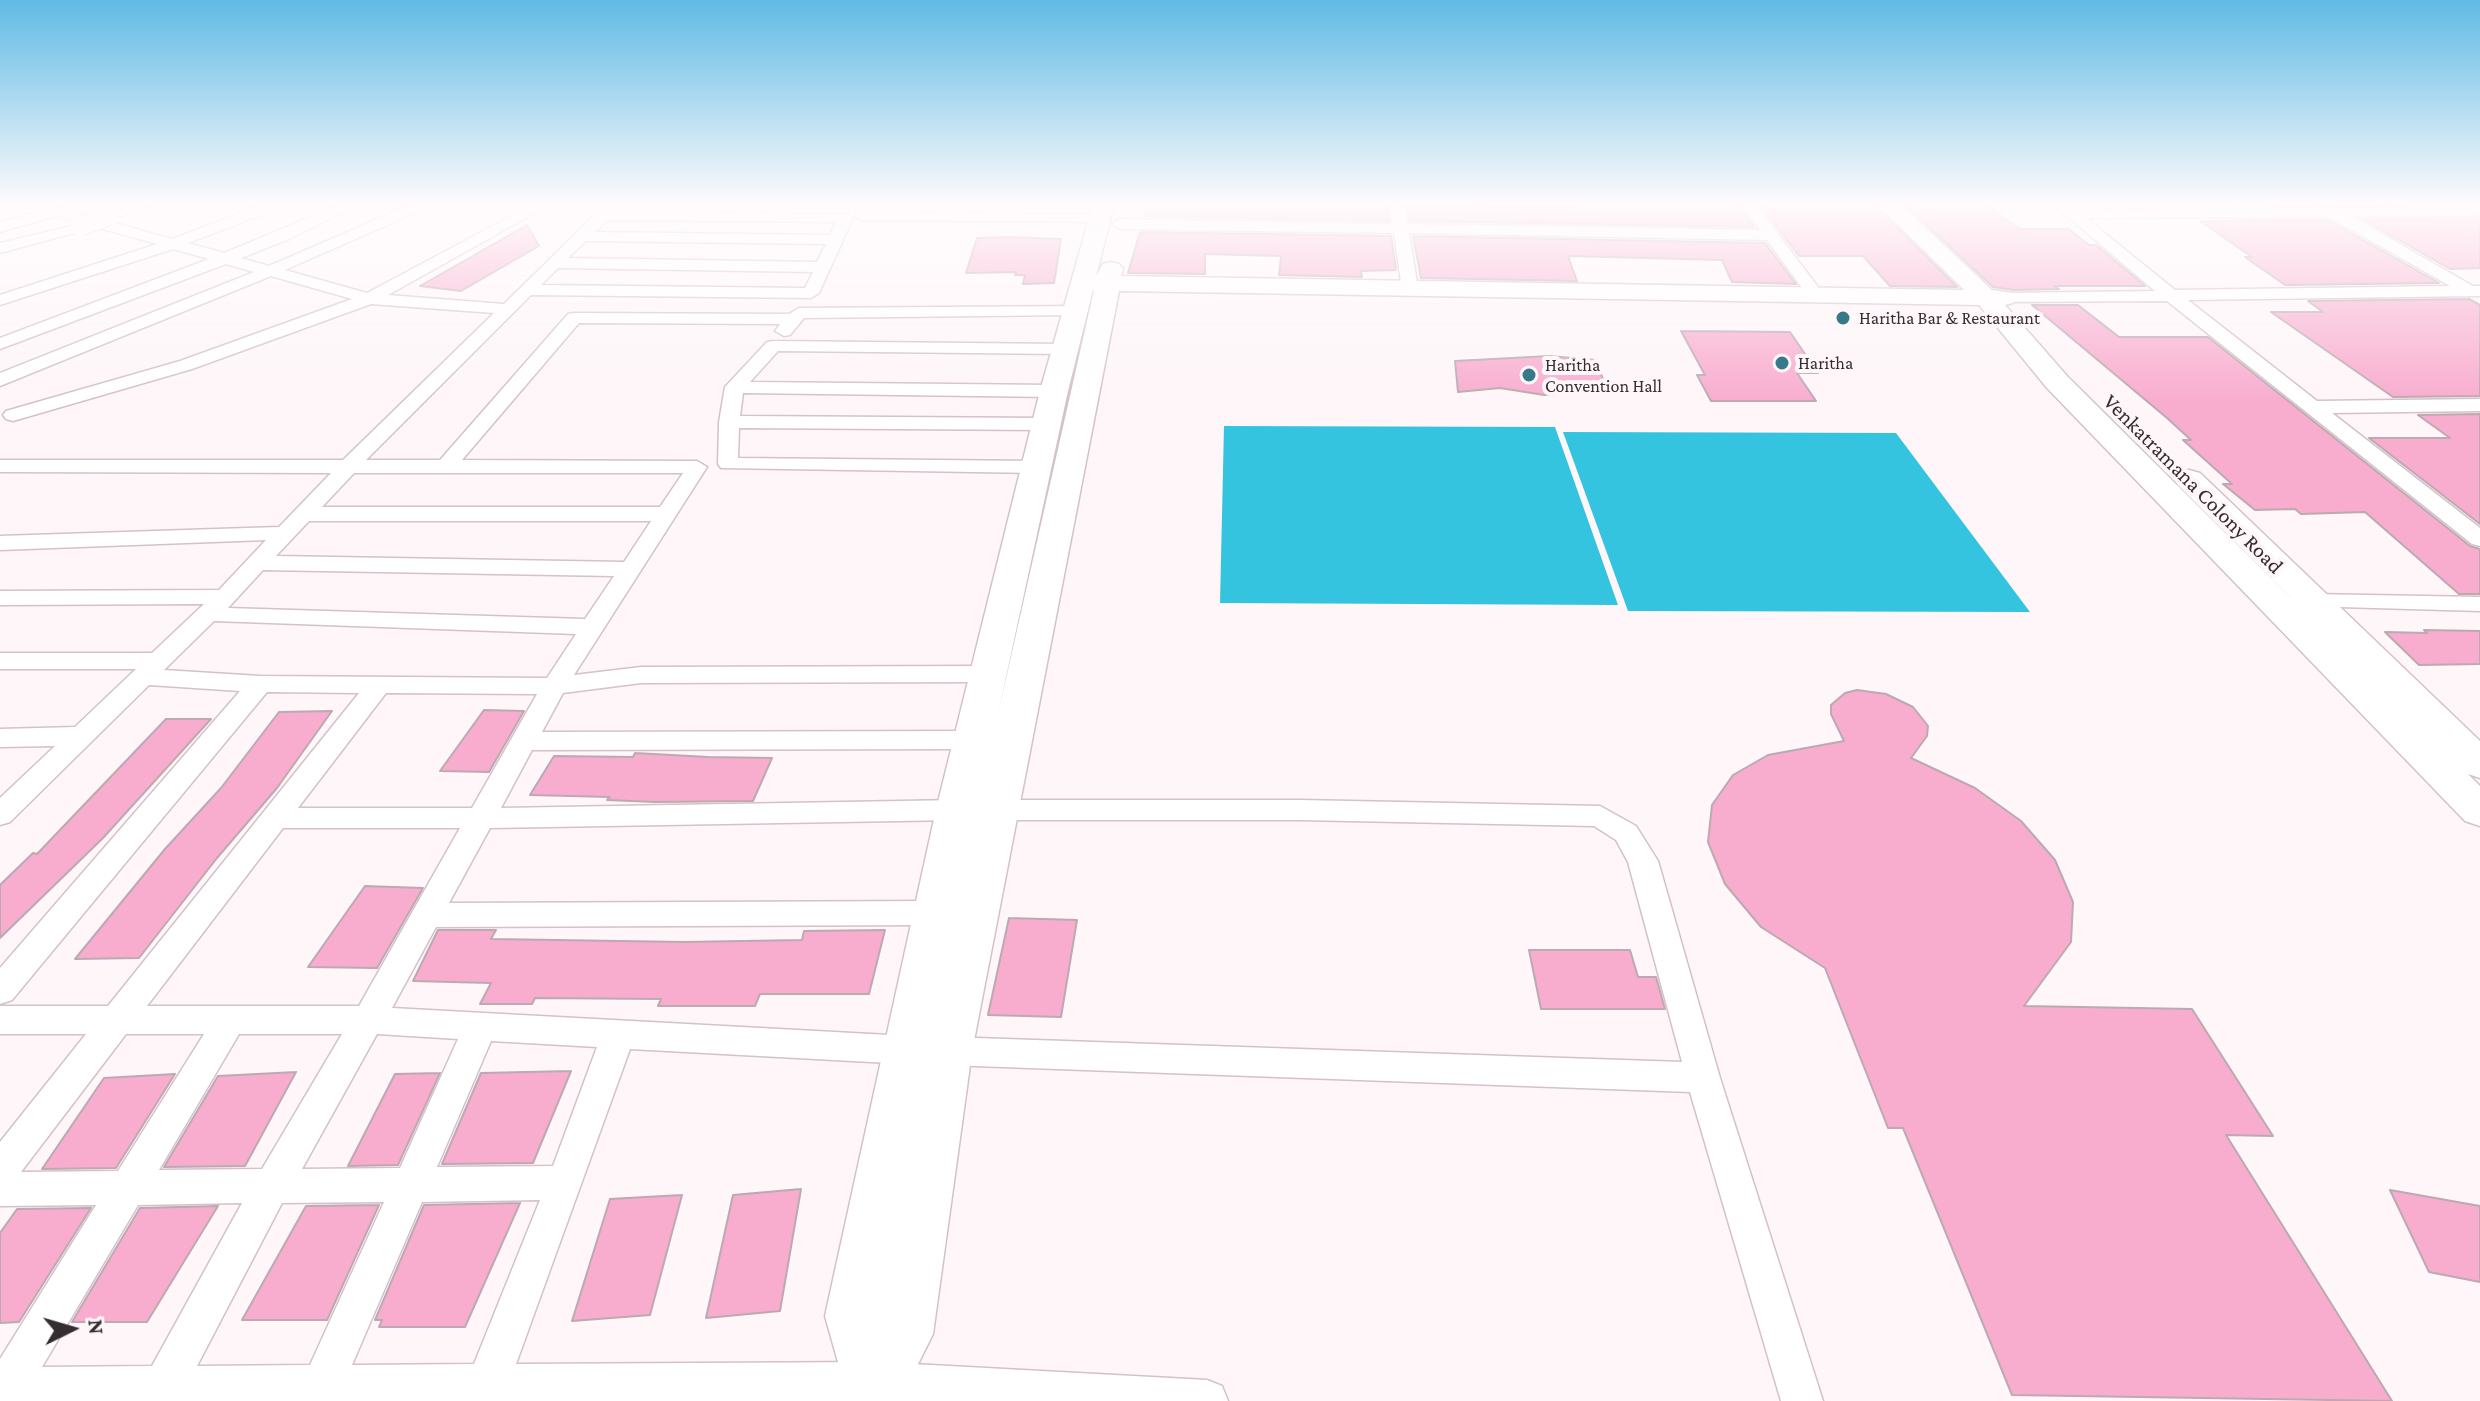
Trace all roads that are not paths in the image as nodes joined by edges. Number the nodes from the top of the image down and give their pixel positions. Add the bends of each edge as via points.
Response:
1 (89, 270) edge
2 (193, 270) edge
3 (422, 270) edge
4 (545, 270) edge
5 (821, 270) edge
6 (1095, 270) edge
7 (1407, 270) edge
8 (1798, 270) edge
9 (1964, 270) edge
10 (1968, 270) edge
11 (2141, 270) edge
12 (2437, 270) edge
13 (270, 271) joint
14 (1410, 289) junction
15 (526, 290) junction
16 (1089, 292) junction
17 (2477, 293) edge
18 (1816, 295) junction
19 (2173, 297) junction
20 (1995, 298) junction
21 (369, 299) junction
22 (0, 300) edge
23 (507, 309) junction
24 (794, 319) junction
25 (0, 344) edge
26 (773, 346) junction
27 (1064, 349) junction
28 (0, 380) edge
29 (734, 387) junction
30 (2480, 405) edge
31 (2312, 407) junction
32 (1051, 408) junction
33 (4, 414) edge
34 (729, 422) junction
35 (0, 466) edge
36 (348, 467) junction
37 (445, 467) junction
38 (1037, 467) junction
39 (304, 514) junction
40 (666, 514) junction
41 (286, 533) junction
42 (2480, 539) edge
43 (0, 543) edge
44 (258, 563) junction
45 (630, 569) junction
46 (225, 597) junction
47 (0, 598) edge
48 (2312, 601) junction
49 (2480, 604) edge
50 (206, 614) junction
51 (592, 627) junction
52 (0, 661) edge
53 (151, 669) junction
54 (989, 674) junction
55 (380, 683) junction
56 (260, 684) junction
57 (554, 686) junction
58 (81, 736) junction
59 (0, 738) edge
60 (975, 740) junction
61 (525, 741) junction
62 (2480, 764) edge
63 (976, 810) junction
64 (2480, 811) edge
65 (1, 814) edge
66 (277, 818) junction
67 (482, 818) junction
68 (938, 913) junction
69 (428, 915) junction
70 (0, 991) edge
71 (0, 1020) edge
72 (115, 1020) junction
73 (230, 1020) junction
74 (368, 1020) junction
75 (481, 1026) junction
76 (619, 1033) junction
77 (928, 1050) junction
78 (1703, 1078) junction
79 (0, 1170) edge
80 (565, 1183) junction
81 (411, 1185) junction
82 (272, 1186) junction
83 (128, 1188) junction
84 (0, 1189) edge
85 (487, 1385) junction
86 (322, 1386) junction
87 (163, 1387) junction
88 (3, 1388) edge
89 (878, 1392) edge
90 (558, 1393) edge
91 (1207, 1401) edge
92 (1802, 1401) edge

1 - 22 street
2 - 25 street
3 - 21 street
4 - 15 street
5 - 15 street via 811,293
6 - 16 street
7 - 14 street
8 - 18 street
9 - 20 street
10 - 20 street, Venkatramana Colony Road
11 - 19 street
12 - 17 street
13 - 21 street
13 - 28 street
14 - 16 street
14 - 18 street
15 - 23 street
16 - 24 street via 799,313
16 - 27 street
16 - 63 street
17 - 19 street
18 - 20 street
19 - 20 street
19 - 31 street
20 - 48 street, Venkatramana Colony Road
20 - 64 street via 2057,382
21 - 23 street
21 - 33 street via 186,365
23 - 36 street
24 - 26 street
24 - 37 street via 574,318
26 - 27 street
26 - 29 street
27 - 32 street
29 - 32 street
29 - 34 street
30 - 31 street
31 - 42 street
32 - 34 street
32 - 38 street
34 - 38 street via 728,464
35 - 36 street
36 - 37 street
36 - 39 street
37 - 40 street via 697,467
38 - 54 street
39 - 40 street
39 - 41 street
40 - 45 street
41 - 43 street
41 - 44 street
44 - 45 street
44 - 46 street
45 - 51 street
46 - 47 street
46 - 50 street
48 - 49 street
48 - 62 street, Venkatramana Colony Road
50 - 51 street
50 - 53 street
51 - 57 street
52 - 53 street
53 - 56 street
53 - 58 street
54 - 57 street via 641,675
54 - 60 street
55 - 56 street
55 - 57 street
55 - 66 street
56 - 70 street
57 - 61 street
58 - 59 street
58 - 65 street
60 - 61 street
60 - 63 street
61 - 67 street
63 - 67 street
63 - 68 street
63 - 77 street
63 - 78 street via 1600,816 1626,833 1643,861
66 - 67 street
66 - 72 street
67 - 69 street
68 - 69 street
68 - 77 street
69 - 74 street
71 - 72 street
72 - 73 street
72 - 79 street
73 - 74 street
73 - 83 street
74 - 75 street
74 - 82 street
75 - 76 street
75 - 81 street
76 - 77 street
76 - 80 street
77 - 78 street
77 - 89 street via 903,1334
78 - 92 street
80 - 81 street
80 - 85 street
81 - 82 street
81 - 86 street
82 - 83 street
82 - 87 street
83 - 84 street
83 - 88 street
85 - 86 street
85 - 90 street
86 - 87 street
87 - 88 street
89 - 90 street
89 - 91 street

